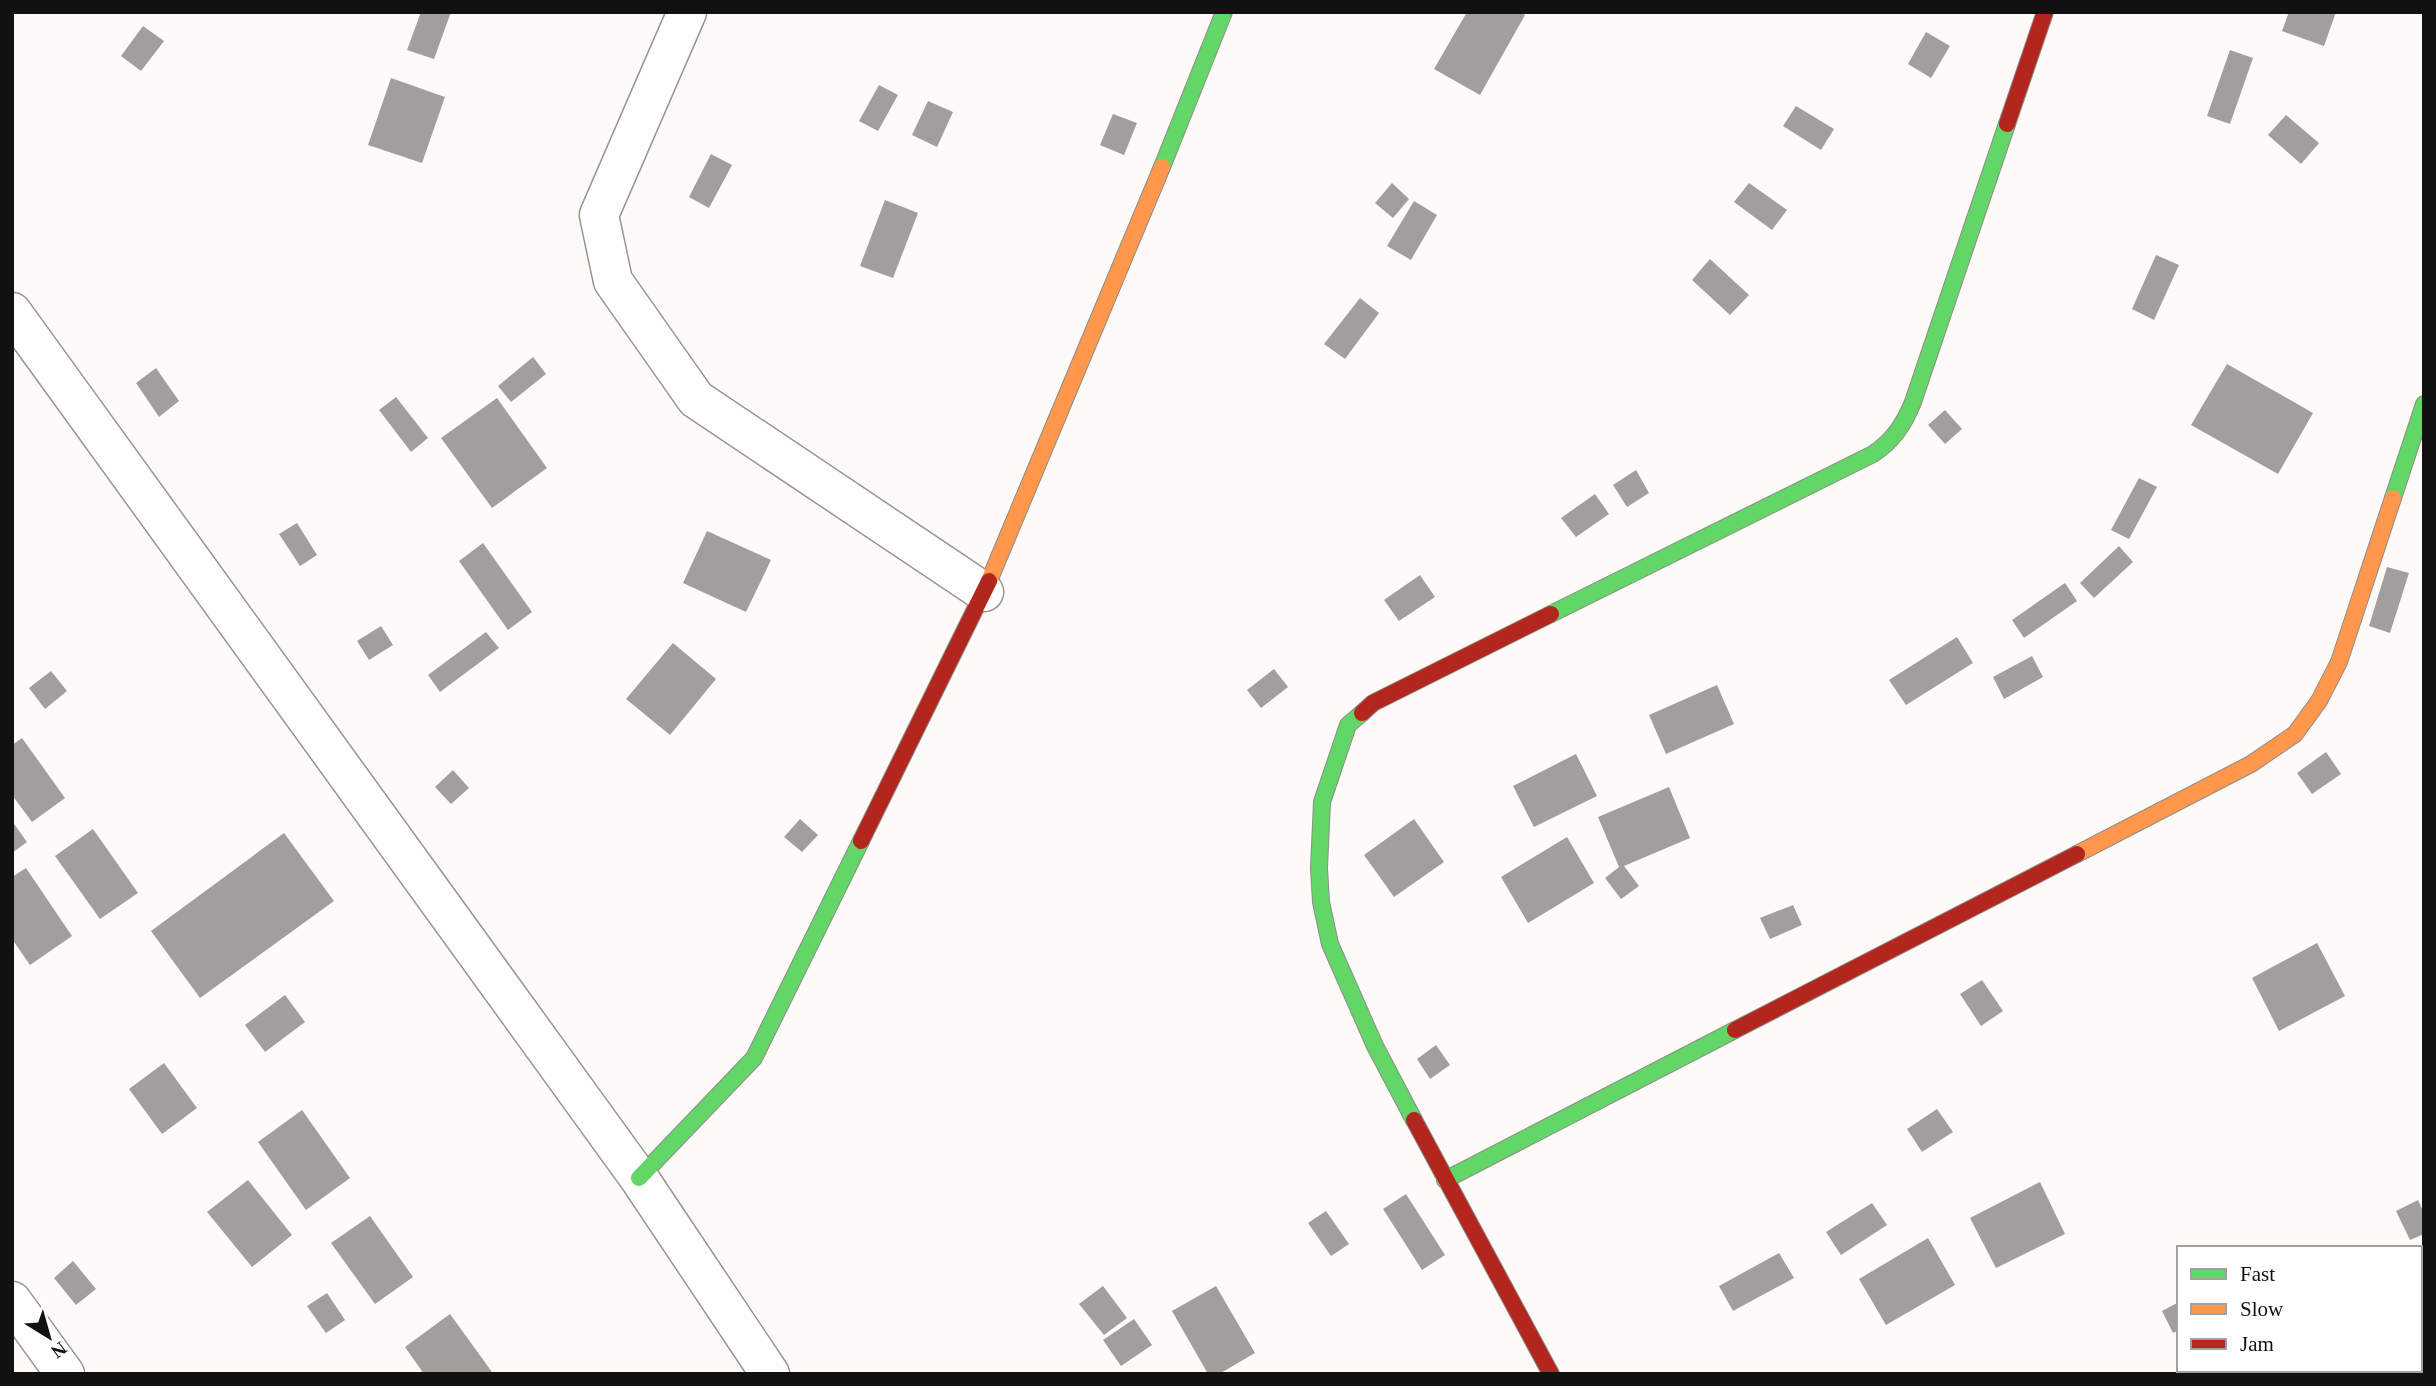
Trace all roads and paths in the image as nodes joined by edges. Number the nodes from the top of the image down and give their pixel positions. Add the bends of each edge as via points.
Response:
1 (687, 12) edge
2 (1224, 12) edge
3 (2045, 12) edge
4 (12, 312) edge
5 (2424, 404) edge
6 (984, 592) junction
7 (639, 1178) junction
8 (1445, 1180) junction
9 (12, 1301) edge
10 (65, 1374) edge
11 (769, 1374) edge
12 (1551, 1374) edge

1 - 6 street via 599,215 613,281 696,398
2 - 6 street
3 - 8 street via 1913,402 1888,445 1373,703 1348,725 1322,802 1321,902 1330,944 1375,1046
4 - 7 street
5 - 8 street via 2339,662 2295,734 2251,764
6 - 7 street via 754,1058
7 - 11 street
8 - 12 street
9 - 10 street

